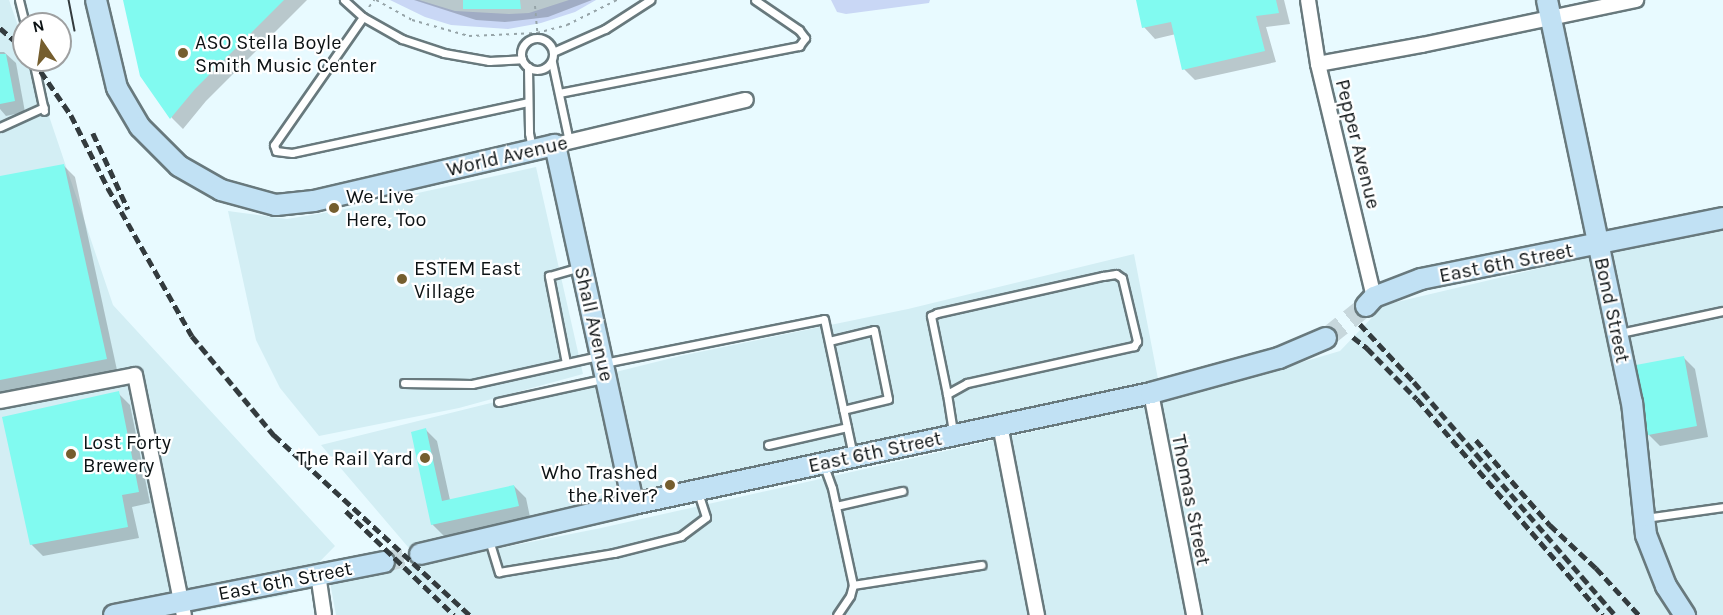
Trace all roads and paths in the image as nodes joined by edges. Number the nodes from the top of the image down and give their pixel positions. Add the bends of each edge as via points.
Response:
1 (96, 0) edge
2 (344, 0) edge
3 (376, 0) edge
4 (617, 0) edge
5 (650, 0) edge
6 (755, 0) edge
7 (1308, 0) edge
8 (1636, 0) edge
9 (536, 6) dead end
10 (1549, 9) edge
11 (363, 17) junction
12 (537, 34) junction
13 (553, 52) junction
14 (522, 59) junction
15 (552, 62) junction
16 (1318, 64) junction
17 (528, 67) junction
18 (36, 72) edge
19 (559, 93) junction
20 (746, 100) dead end
21 (528, 102) junction
22 (0, 127) edge
23 (562, 143) junction
24 (533, 150) junction
25 (1723, 218) edge
26 (1598, 245) junction
27 (581, 267) junction
28 (1370, 302) joint
29 (1723, 311) edge
30 (1617, 334) junction
31 (1326, 338) tunnel mouth
32 (829, 341) junction
33 (566, 363) junction
34 (603, 366) junction
35 (404, 383) dead end
36 (947, 393) junction
37 (1151, 393) junction
38 (0, 401) edge
39 (498, 402) dead end
40 (843, 410) junction
41 (1000, 425) junction
42 (847, 426) junction
43 (954, 435) junction
44 (768, 445) dead end
45 (853, 456) junction
46 (823, 463) junction
47 (698, 490) junction
48 (902, 491) dead end
49 (633, 504) junction
50 (836, 506) junction
51 (1723, 507) edge
52 (1644, 518) junction
53 (488, 537) junction
54 (420, 554) tunnel mouth
55 (384, 562) tunnel mouth
56 (981, 565) dead end
57 (318, 574) junction
58 (853, 585) junction
59 (182, 608) edge
60 (114, 615) edge
61 (324, 615) edge
62 (837, 615) edge
63 (1037, 615) edge
64 (1194, 615) edge
65 (1685, 615) edge

1 - 24 street, World Avenue via 117,88 140,127 179,166 221,190 276,205 314,201
2 - 11 lane
3 - 12 path via 412,20 469,36
4 - 12 path via 567,25
5 - 13 lane via 605,29
6 - 19 lane via 799,30 805,38 799,46
7 - 16 street, Pepper Avenue
8 - 10 street
9 - 12 path
10 - 16 street via 1422,45
10 - 26 street, Bond Street
11 - 14 lane via 402,39 444,53 489,61
11 - 21 lane via 274,145 276,151 292,153
12 - 13 lane
12 - 14 lane via 526,43
13 - 15 lane
14 - 17 lane
15 - 17 lane via 544,69
15 - 19 lane
16 - 28 street, Pepper Avenue
17 - 21 lane
18 - 22 lane via 44,109
19 - 23 lane
20 - 23 street, World Avenue
21 - 24 lane
23 - 24 street, World Avenue
23 - 27 street, Shall Avenue
25 - 26 street, East 6th Street
26 - 28 street, East 6th Street via 1421,279
26 - 30 street, Bond Street
27 - 33 lane via 549,276
27 - 34 street, Shall Avenue
29 - 30 lane
30 - 52 street, Bond Street via 1638,446
31 - 37 street, East 6th Street via 1279,358
32 - 34 lane via 824,319
32 - 40 lane
32 - 40 lane via 874,330 888,399
33 - 34 lane
33 - 35 lane via 472,384
34 - 39 lane
34 - 49 street, Shall Avenue
36 - 36 lane via 967,383 1134,346 1137,341 1122,278 1116,274 1104,276 932,316
36 - 43 lane
37 - 41 street, East 6th Street
37 - 64 street, Thomas Street
38 - 59 street via 135,375
40 - 42 lane
41 - 43 street, East 6th Street
41 - 63 street
42 - 44 lane
42 - 45 lane
43 - 45 street, East 6th Street
45 - 46 street, East 6th Street
46 - 47 street, East 6th Street
46 - 50 lane
47 - 49 street, East 6th Street
47 - 53 lane via 706,517 681,536 614,553 499,572
48 - 50 lane
49 - 53 street, East 6th Street
50 - 58 lane
51 - 52 lane
52 - 65 street, Bond Street via 1654,561
53 - 54 street, East 6th Street
55 - 57 street, East 6th Street
56 - 58 lane
57 - 59 street, East 6th Street
57 - 61 street
58 - 62 lane
59 - 60 street, East 6th Street

